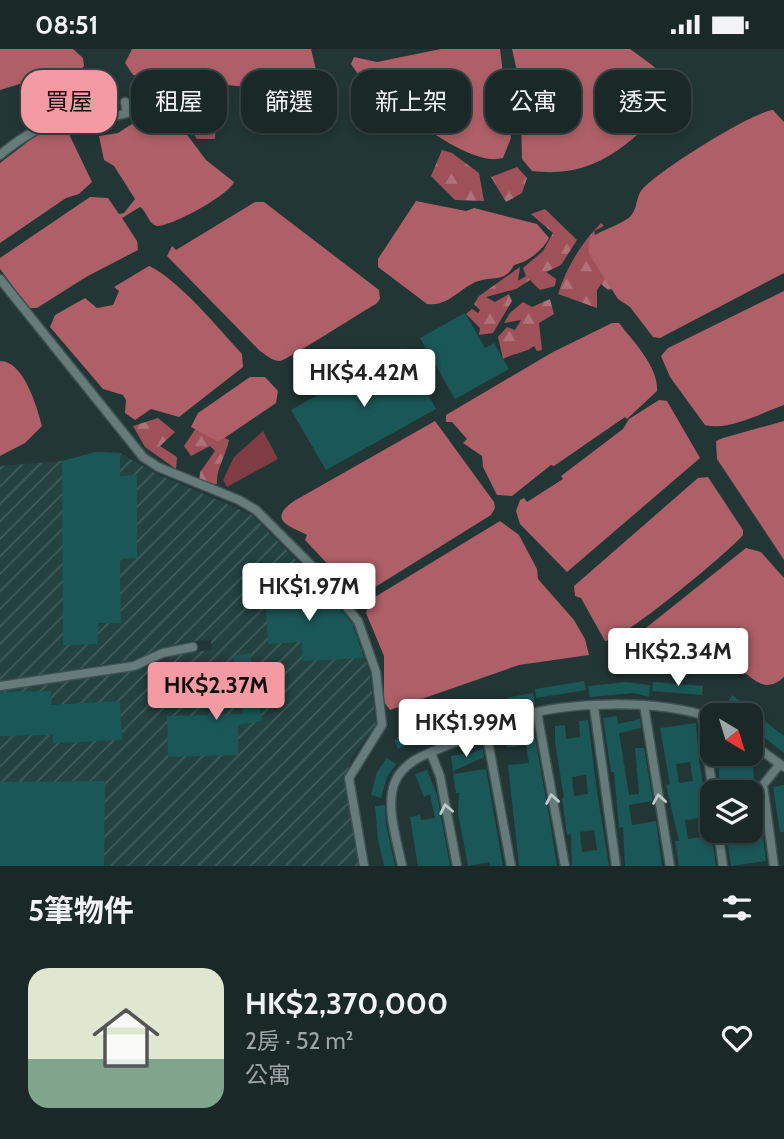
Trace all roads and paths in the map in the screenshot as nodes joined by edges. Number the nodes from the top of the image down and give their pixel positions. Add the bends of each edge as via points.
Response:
1 (125, 102) dead end
2 (0, 155) edge
3 (0, 279) edge
4 (193, 647) dead end
5 (0, 686) edge
6 (644, 705) junction
7 (594, 707) junction
8 (537, 712) junction
9 (700, 713) edge
10 (486, 730) junction
11 (763, 752) edge
12 (430, 753) junction
13 (782, 765) edge
14 (720, 843) edge
15 (364, 866) edge
16 (402, 866) edge
17 (457, 866) edge
18 (510, 866) edge
19 (565, 866) edge
20 (617, 866) edge
21 (670, 866) edge
22 (723, 866) edge
23 (774, 866) edge

1 - 2 street via 127,113 67,119 21,138
3 - 15 street via 143,457 256,510 323,577 358,621 376,672 382,725 349,778
4 - 5 street via 134,666
6 - 7 street
6 - 9 street
21 -> 6 street
7 - 8 street
7 - 20 street
8 - 10 street
19 -> 8 street
10 - 12 street
10 - 18 street
11 - 13 street
12 - 16 street via 402,770 390,799
17 -> 12 street via 440,776
13 - 23 street via 763,785
14 - 22 street

